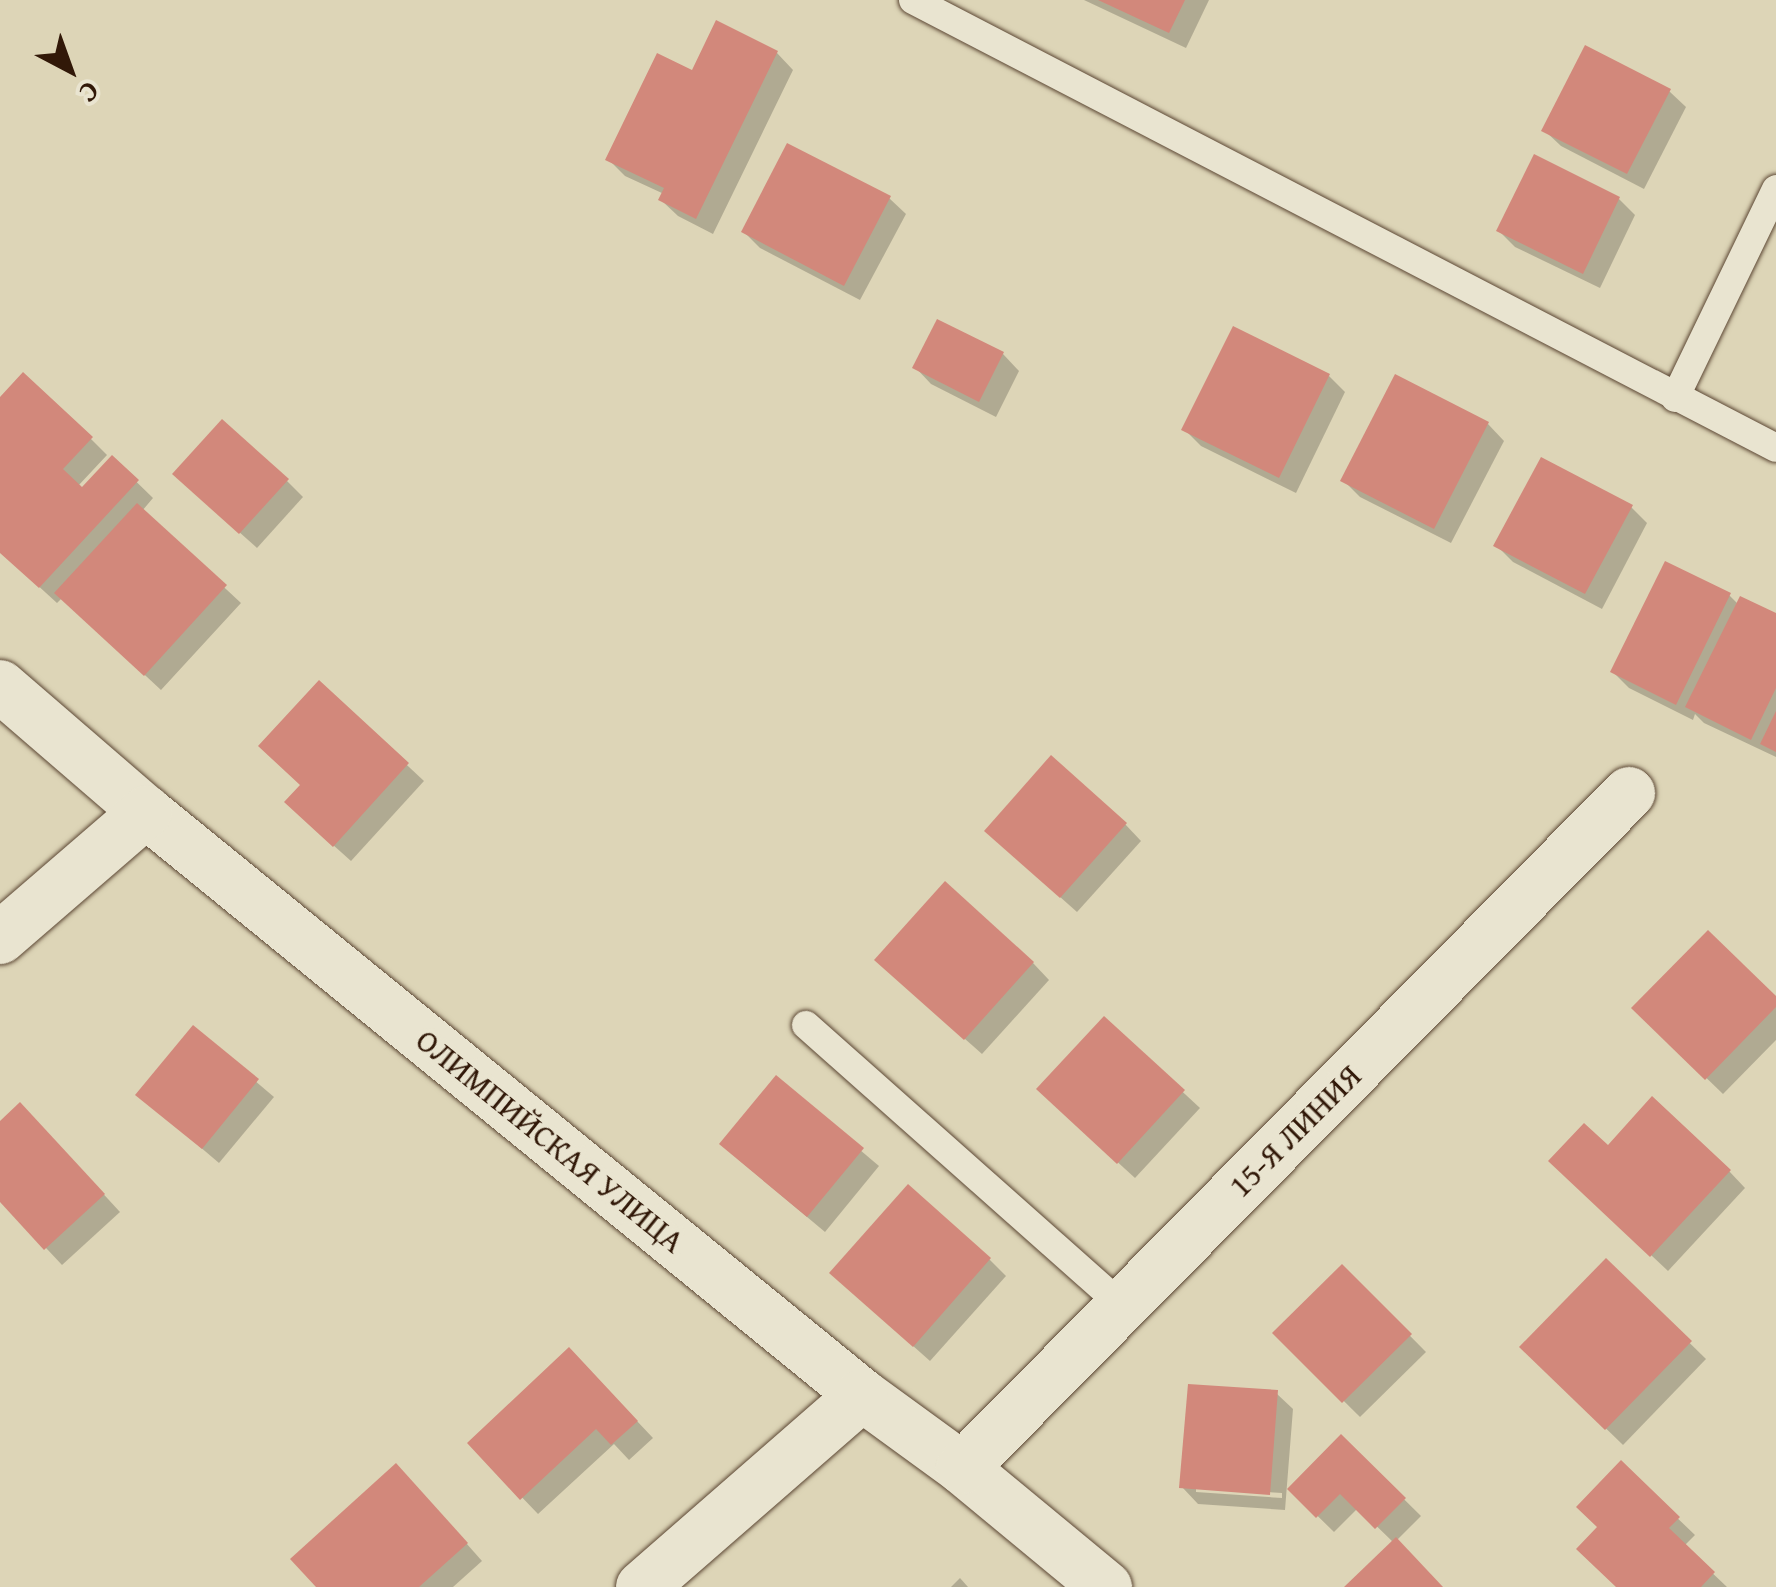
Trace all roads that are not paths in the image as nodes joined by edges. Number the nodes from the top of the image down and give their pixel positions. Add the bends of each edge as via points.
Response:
1 (914, 0) edge
2 (1776, 189) edge
3 (1675, 398) junction
4 (1776, 448) edge
5 (0, 686) edge
6 (1629, 793) dead end
7 (146, 812) junction
8 (0, 938) edge
9 (806, 1024) dead end
10 (1122, 1306) junction
11 (862, 1396) junction
12 (962, 1468) junction
13 (642, 1587) edge
14 (1106, 1587) edge

1 - 3 lane
2 - 3 lane
3 - 4 lane
5 - 7 street, ОЛИМПИЙСКАЯ УЛИЦА
6 - 10 street, 15-Я ЛИНИЯ
7 - 8 street
7 - 11 street, ОЛИМПИЙСКАЯ УЛИЦА
9 - 10 lane
10 - 12 street, 15-Я ЛИНИЯ
11 - 12 street, ОЛИМПИЙСКАЯ УЛИЦА
11 - 13 street
12 - 14 street, ОЛИМПИЙСКАЯ УЛИЦА

